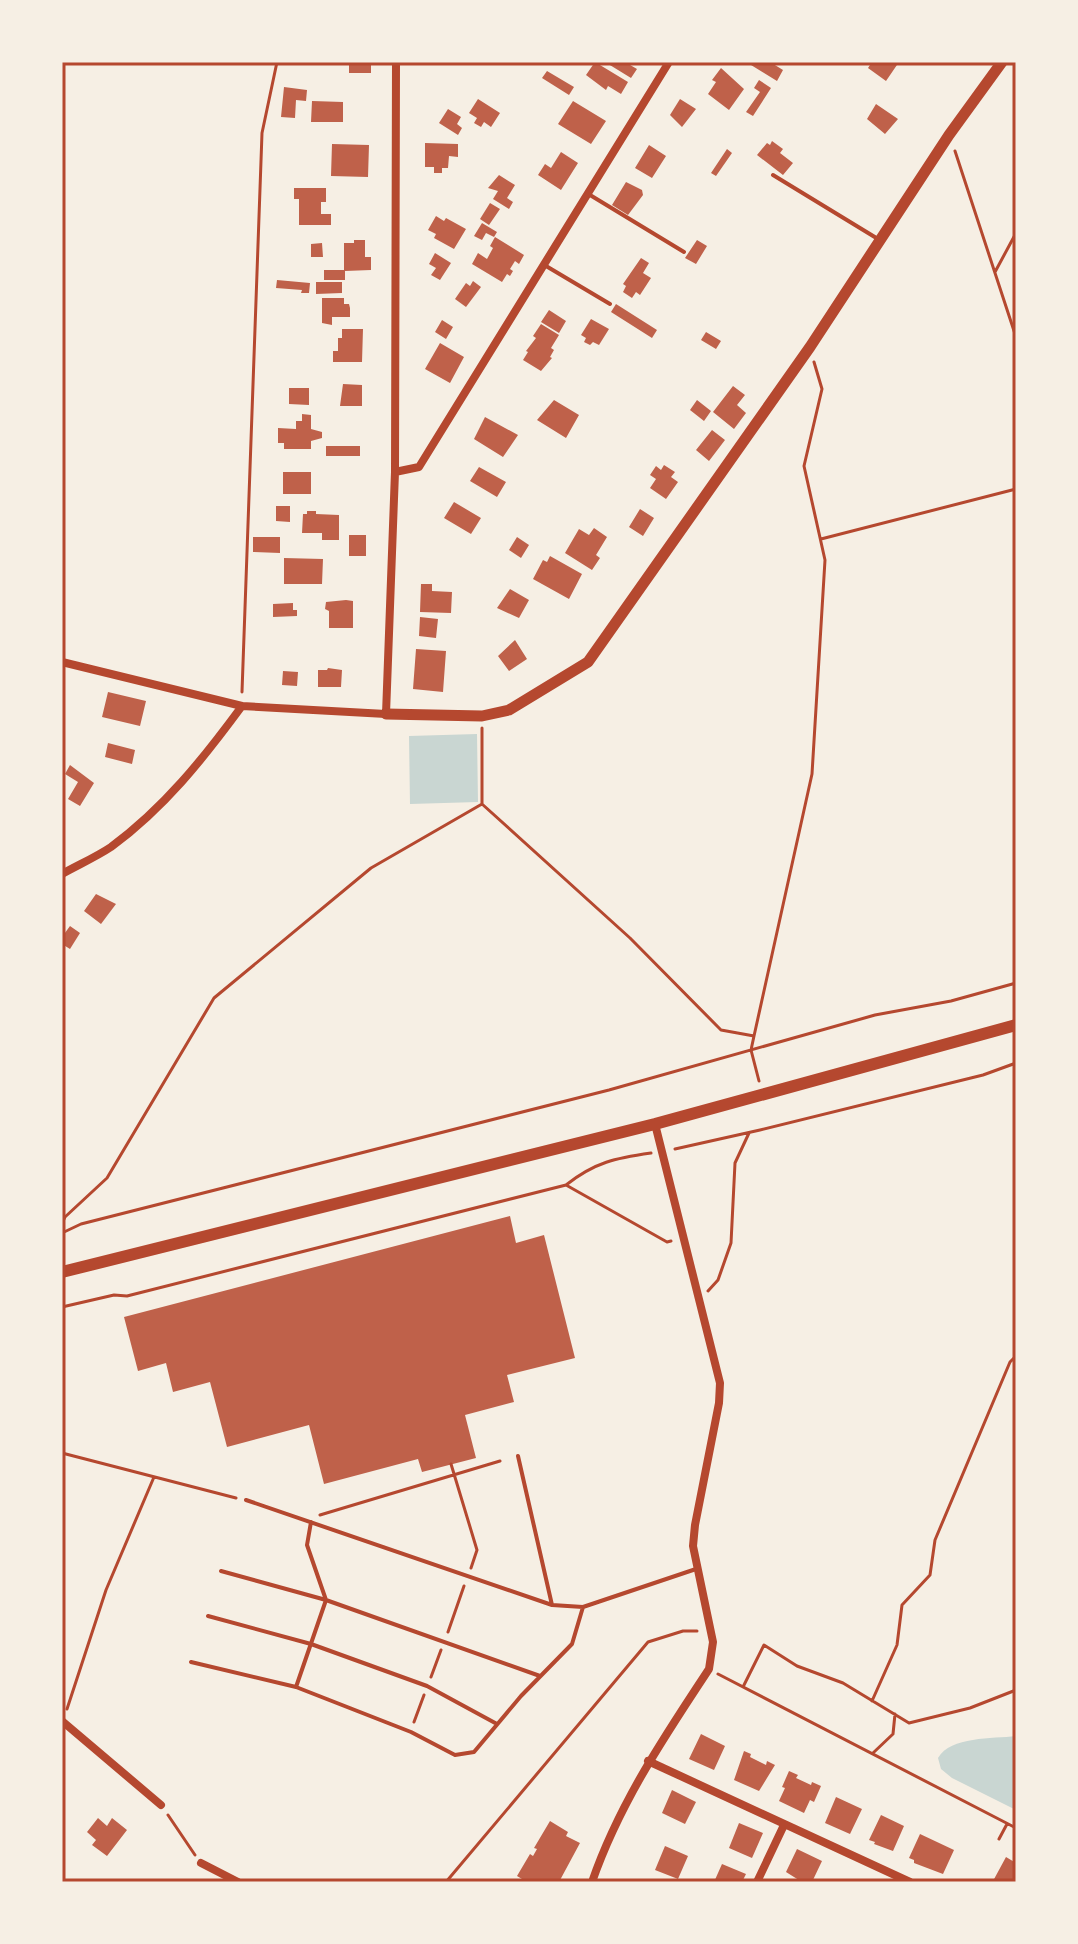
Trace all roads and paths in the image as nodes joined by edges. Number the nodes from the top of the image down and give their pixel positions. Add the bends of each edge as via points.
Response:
1 (277, 62) edge
2 (396, 62) edge
3 (669, 62) edge
4 (1002, 62) edge
5 (949, 135) junction
6 (773, 175) dead end
7 (588, 194) junction
8 (1016, 233) edge
9 (880, 240) junction
10 (684, 252) dead end
11 (544, 265) junction
12 (995, 272) junction
13 (610, 304) dead end
14 (1016, 337) edge
15 (810, 347) junction
16 (395, 472) junction
17 (1016, 489) edge
18 (821, 539) junction
19 (62, 662) edge
20 (242, 706) junction
21 (386, 714) junction
22 (482, 716) junction
23 (482, 804) junction
24 (62, 874) edge
25 (1016, 983) edge
26 (1016, 1025) edge
27 (754, 1036) junction
28 (751, 1050) junction
29 (1016, 1063) edge
30 (762, 1093) junction
31 (655, 1124) junction
32 (749, 1133) junction
33 (663, 1151) junction
34 (566, 1185) junction
35 (62, 1223) edge
36 (62, 1233) edge
37 (685, 1239) junction
38 (62, 1272) edge
39 (700, 1300) junction
40 (62, 1307) edge
41 (1016, 1356) edge
42 (62, 1453) edge
43 (518, 1456) dead end
44 (500, 1461) dead end
45 (451, 1464) dead end
46 (454, 1475) junction
47 (154, 1477) junction
48 (246, 1500) joint
49 (304, 1520) junction
50 (311, 1522) junction
51 (696, 1569) junction
52 (221, 1571) dead end
53 (468, 1576) junction
54 (326, 1600) junction
55 (552, 1605) junction
56 (583, 1607) junction
57 (208, 1616) dead end
58 (710, 1631) junction
59 (444, 1643) junction
60 (311, 1644) junction
61 (191, 1662) dead end
62 (709, 1669) junction
63 (540, 1676) junction
64 (744, 1685) junction
65 (427, 1686) junction
66 (296, 1687) junction
67 (1016, 1690) edge
68 (872, 1701) junction
69 (895, 1714) junction
70 (62, 1721) edge
71 (497, 1724) junction
72 (411, 1732) junction
73 (873, 1753) junction
74 (648, 1761) junction
75 (161, 1805) joint
76 (1007, 1824) junction
77 (784, 1825) junction
78 (1016, 1828) edge
79 (999, 1839) dead end
80 (201, 1863) joint
81 (238, 1882) edge
82 (446, 1882) edge
83 (592, 1882) edge
84 (757, 1882) edge
85 (909, 1882) edge

1 - 20 path via 262,133
2 - 16 street
3 - 7 street
4 - 5 street
5 - 9 street
5 - 12 path
6 - 9 lane
7 - 10 lane
7 - 11 street
8 - 12 path
9 - 15 street
11 - 13 lane
11 - 16 street via 419,467
12 - 14 path
15 - 18 path via 822,389 804,466
15 - 22 street via 588,662 509,710
16 - 21 street
17 - 18 path
18 - 27 path via 825,560 812,774
19 - 20 street
20 - 21 street
20 - 24 street via 163,804 110,847
21 - 22 street
22 - 23 path
23 - 27 path via 630,938 721,1030
23 - 35 path via 371,868 214,998 107,1178
25 - 28 path
26 - 30 main road
27 - 28 path
28 - 30 path
28 - 36 path
29 - 32 path
30 - 31 main road
31 - 33 street
31 - 38 main road
32 - 33 path
32 - 39 path via 735,1163 731,1243 718,1280
33 - 34 path via 625,1155 585,1170
33 - 37 street
34 - 37 path via 667,1242
34 - 40 path via 127,1296
37 - 39 street
39 - 51 street via 720,1383 695,1525
41 - 68 path via 935,1540 930,1575 902,1605 897,1645
42 - 47 path
43 - 55 lane
44 - 46 path
45 - 46 path
46 - 49 path
46 - 53 path via 477,1550
47 - 48 path
47 - 70 path via 106,1590
48 - 49 lane
49 - 50 lane
50 - 53 lane
50 - 54 lane via 307,1545
51 - 56 lane
51 - 58 street
52 - 54 lane
53 - 55 lane
53 - 59 path
54 - 59 lane
54 - 60 lane
55 - 56 lane
56 - 63 lane via 572,1644
57 - 60 lane
58 - 62 street
58 - 82 path via 683,1631 648,1642
59 - 63 lane
59 - 65 path
60 - 65 lane
60 - 66 lane
61 - 66 lane
62 - 64 path
62 - 74 street
63 - 71 lane
64 - 68 path via 764,1645
64 - 73 path
65 - 71 lane
65 - 72 path
66 - 72 lane
67 - 69 path via 909,1723
68 - 69 path
69 - 73 path via 893,1734
70 - 75 street
71 - 72 lane via 474,1752 455,1755
73 - 76 path
74 - 77 street
74 - 83 street
75 - 80 path
76 - 78 path
76 - 79 path
77 - 84 street
77 - 85 street
80 - 81 street

